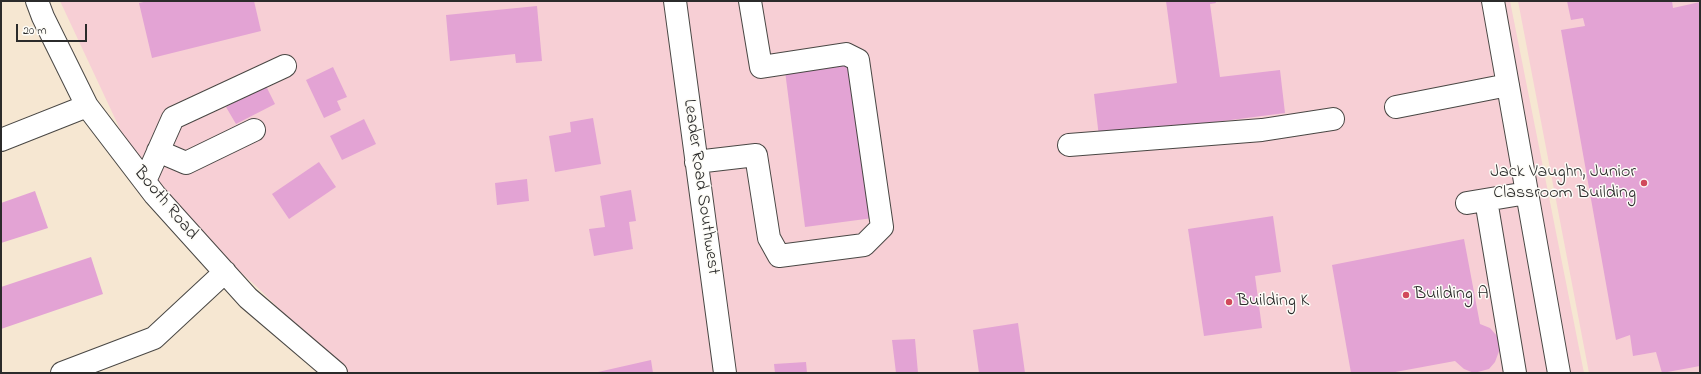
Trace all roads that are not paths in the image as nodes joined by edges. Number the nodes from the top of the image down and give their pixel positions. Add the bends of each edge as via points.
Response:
1 (37, 1) edge
2 (675, 1) edge
3 (750, 1) edge
4 (1493, 1) edge
5 (285, 66) dead end
6 (1508, 85) junction
7 (87, 106) junction
8 (1396, 108) dead end
9 (1333, 119) dead end
10 (254, 130) dead end
11 (1, 140) edge
12 (1069, 145) dead end
13 (158, 151) junction
14 (696, 162) junction
15 (144, 182) junction
16 (1527, 193) junction
17 (225, 272) junction
18 (62, 373) edge
19 (336, 373) edge
20 (725, 373) edge
21 (1515, 373) edge
22 (1559, 373) edge

1 - 7 street, Booth Road
2 - 14 street, Leader Road Southwest
3 - 14 street via 761,67 846,54 858,60 882,226 864,245 779,256 769,238 756,155
4 - 6 street
5 - 13 street via 174,118
6 - 8 street
6 - 16 street
7 - 11 street
7 - 15 street, Booth Road
9 - 12 street via 1262,130
10 - 13 street via 186,163
13 - 15 street
14 - 20 street, Leader Road Southwest
15 - 17 street, Booth Road
16 - 21 street via 1477,202
16 - 22 street
17 - 18 street via 154,338
17 - 19 street, Booth Road via 248,298

